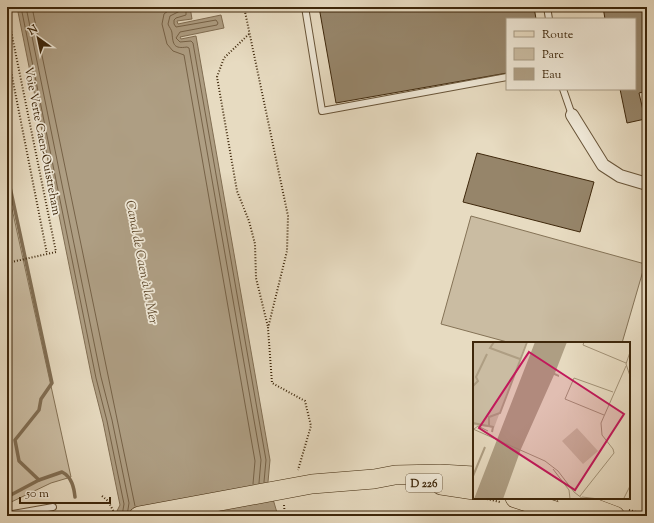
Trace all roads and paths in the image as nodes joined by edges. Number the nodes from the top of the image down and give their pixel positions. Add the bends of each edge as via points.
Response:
1 (244, 7) edge
2 (305, 7) edge
3 (547, 7) edge
4 (7, 11) edge
5 (549, 18) edge
6 (249, 34) junction
7 (7, 51) edge
8 (506, 77) edge
9 (564, 90) edge
10 (572, 115) joint
11 (647, 184) edge
12 (47, 254) junction
13 (7, 263) edge
14 (268, 328) junction
15 (473, 476) edge
16 (374, 479) junction
17 (293, 487) junction
18 (473, 490) edge
19 (102, 496) dead end
20 (518, 499) edge
21 (570, 499) edge
22 (53, 507) dead end
23 (7, 515) edge
24 (116, 516) edge
25 (139, 516) edge
26 (285, 516) edge
27 (571, 516) edge
28 (615, 516) edge

1 - 6 path
2 - 8 lane via 322,111
3 - 5 lane
4 - 12 path, Voie Verte Caen-Ouistreham via 56,252
6 - 14 path via 288,216 287,251
6 - 14 path via 224,58 216,77 237,191 249,221 254,244 256,278
7 - 12 path
9 - 10 lane
10 - 11 street via 603,165 620,176
12 - 13 path
14 - 17 path via 272,383 304,401 311,426
15 - 16 main road, D 226 via 418,474
16 - 17 main road, D 226
16 - 18 main road, D 226
17 - 25 main road, D 226
17 - 26 path via 283,503
19 - 24 path via 108,501
20 - 27 main road
21 - 28 main road
22 - 23 lane

